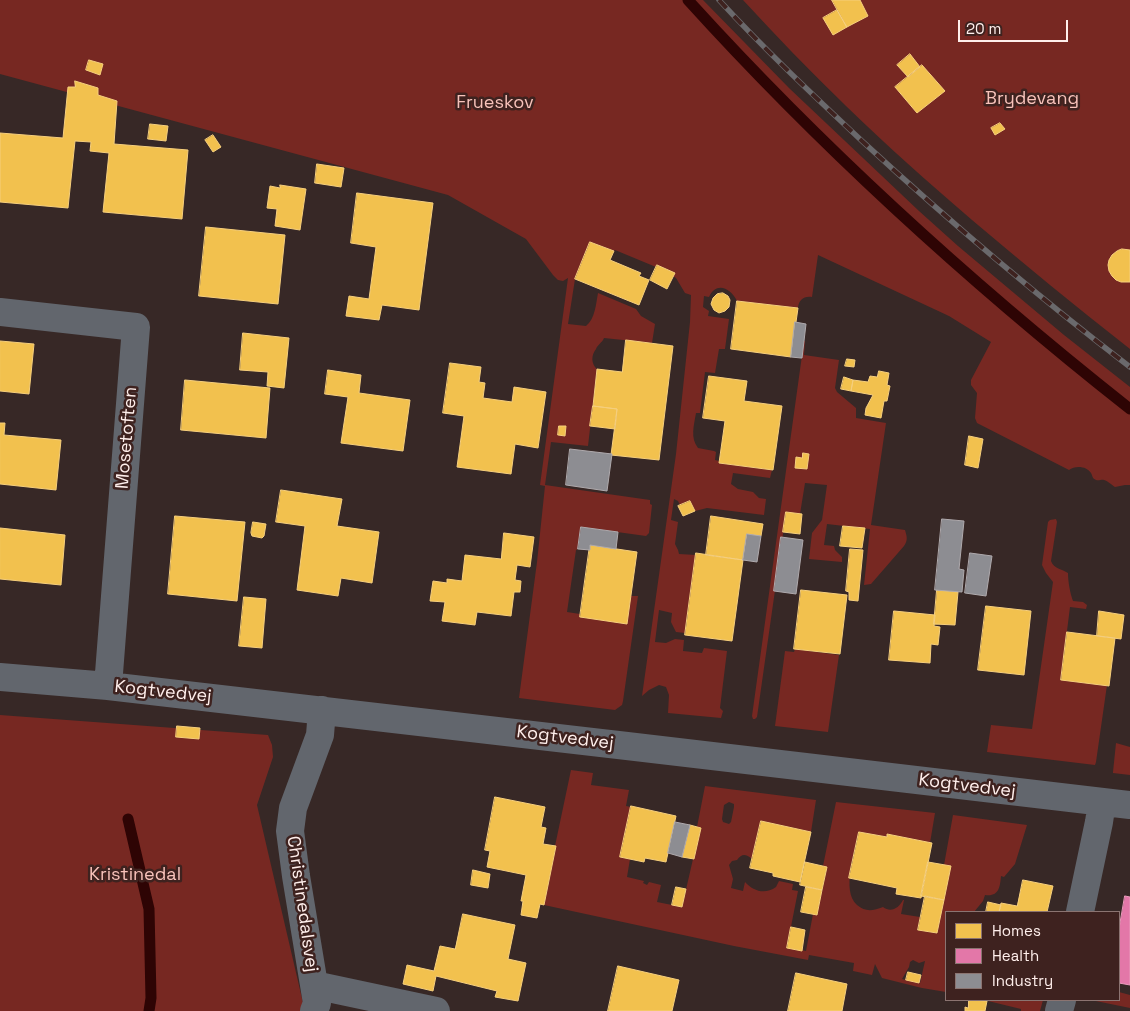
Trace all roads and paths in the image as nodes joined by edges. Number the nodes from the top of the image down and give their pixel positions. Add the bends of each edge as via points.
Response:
1 (0, 312) edge
2 (0, 677) edge
3 (108, 686) junction
4 (322, 710) junction
5 (1102, 802) junction
6 (1130, 805) edge
7 (1080, 911) edge
8 (314, 998) edge
9 (436, 1011) edge

1 - 3 street, Mosetoften via 136,327
2 - 3 street, Kogtvedvej
3 - 4 street, Kogtvedvej
4 - 5 street, Kogtvedvej
4 - 8 street, Christinedalsvej via 320,735 293,808 290,831
5 - 6 street, Kogtvedvej
5 - 7 street
8 - 9 street

